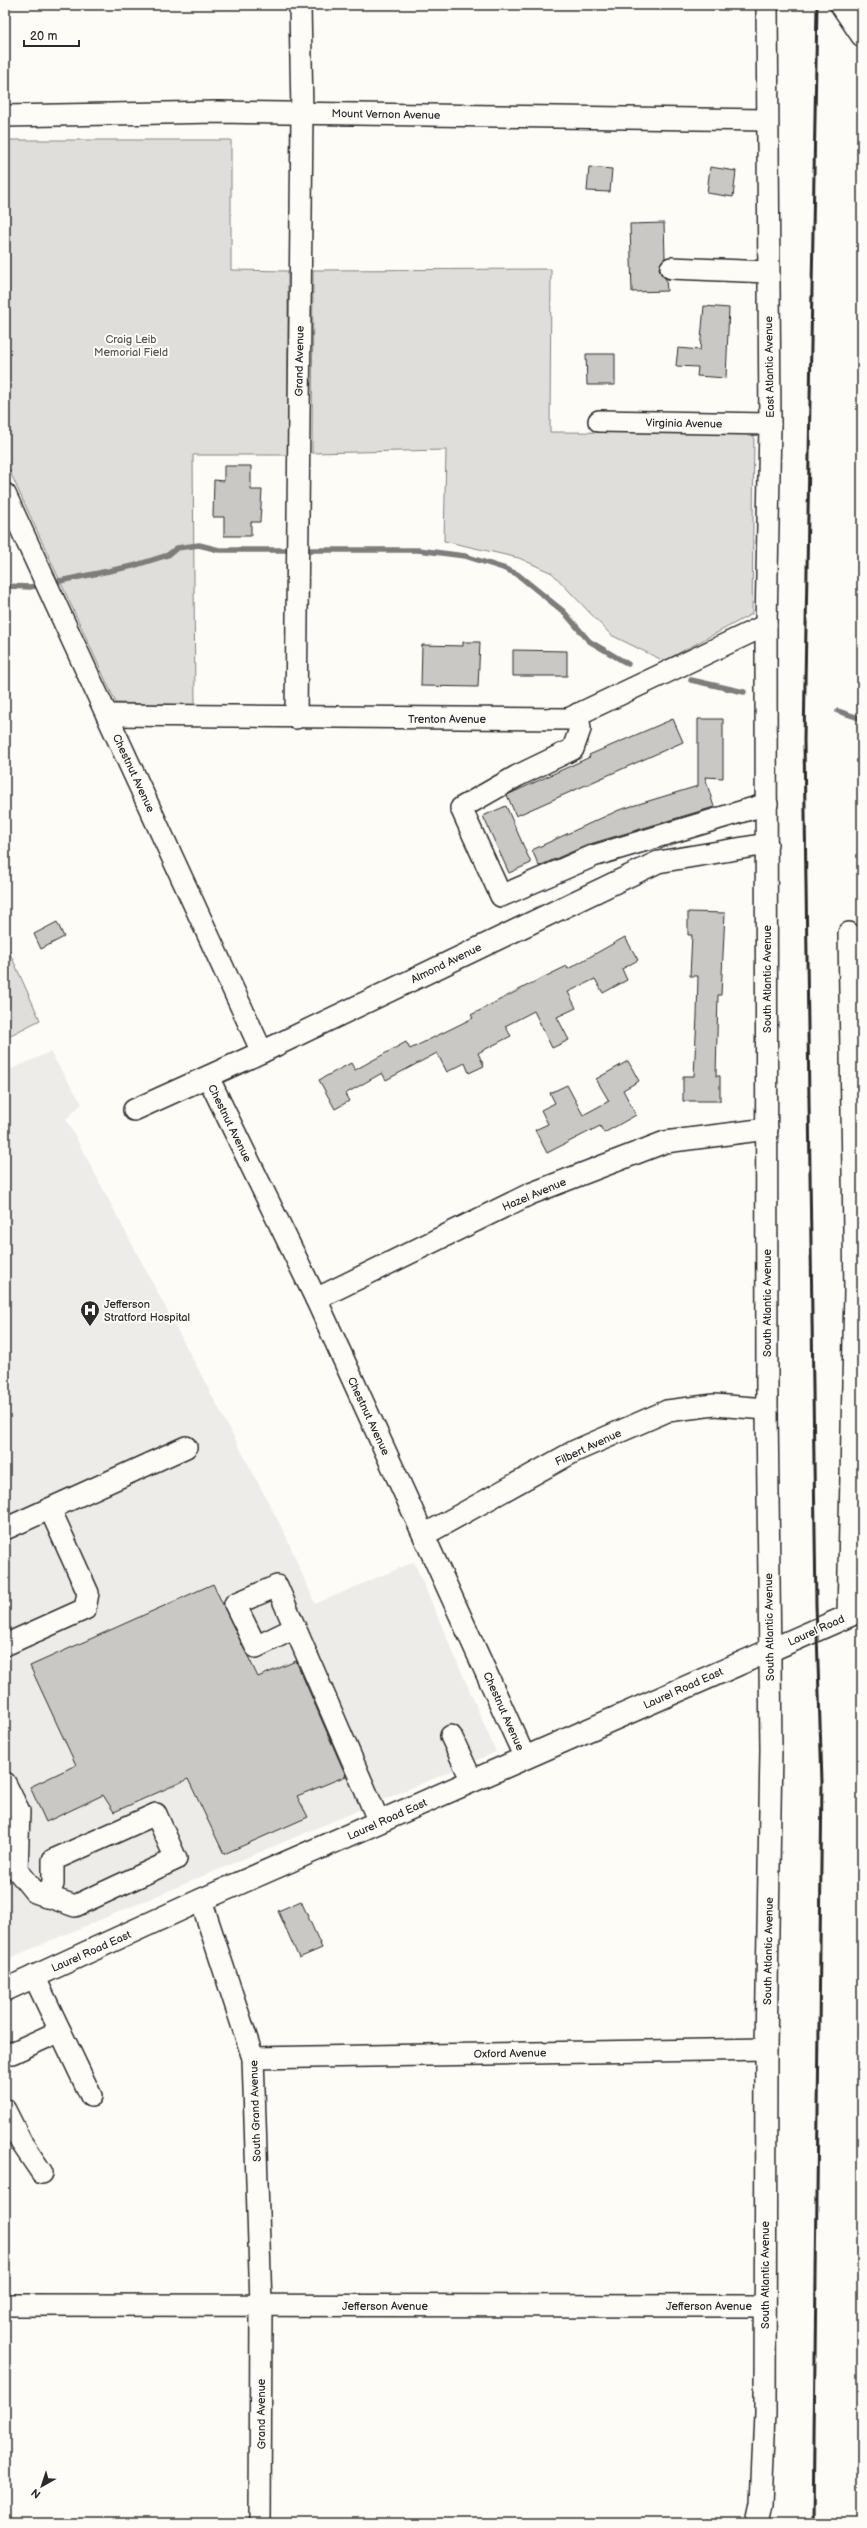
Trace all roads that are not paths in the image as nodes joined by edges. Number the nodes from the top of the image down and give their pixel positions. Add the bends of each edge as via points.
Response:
1 (300, 5) edge
2 (767, 5) edge
3 (841, 5) edge
4 (862, 36) edge
5 (302, 113) junction
6 (5, 116) edge
7 (767, 120) junction
8 (672, 268) dead end
9 (768, 272) junction
10 (599, 421) dead end
11 (770, 424) junction
12 (5, 494) edge
13 (766, 625) junction
14 (578, 714) junction
15 (107, 715) junction
16 (296, 718) junction
17 (767, 730) joint
18 (767, 804) junction
19 (767, 844) junction
20 (853, 946) edge
21 (262, 1052) junction
22 (208, 1077) junction
23 (857, 1102) edge
24 (134, 1110) dead end
25 (767, 1129) junction
26 (316, 1299) junction
27 (767, 1409) junction
28 (186, 1446) dead end
29 (50, 1509) junction
30 (5, 1529) edge
31 (424, 1535) junction
32 (855, 1613) edge
33 (295, 1628) dead end
34 (5, 1645) edge
35 (770, 1650) junction
36 (451, 1736) dead end
37 (525, 1758) junction
38 (472, 1781) junction
39 (5, 1783) edge
40 (379, 1822) junction
41 (46, 1897) junction
42 (201, 1900) junction
43 (34, 1976) junction
44 (5, 1990) edge
45 (60, 2031) junction
46 (766, 2049) junction
47 (12, 2053) dead end
48 (253, 2058) junction
49 (90, 2096) dead end
50 (5, 2110) edge
51 (42, 2174) dead end
52 (5, 2304) edge
53 (262, 2305) junction
54 (765, 2306) junction
55 (260, 2523) edge
56 (757, 2523) edge

1 - 5 street, Grand Avenue
2 - 7 street, East Atlantic Avenue
3 - 4 street
5 - 6 street, Mount Vernon Avenue
5 - 7 street, Mount Vernon Avenue
5 - 16 street, Grand Avenue
7 - 9 street, East Atlantic Avenue
8 - 9 street
9 - 11 street, East Atlantic Avenue
10 - 11 street, Virginia Avenue
11 - 13 street, East Atlantic Avenue
12 - 15 street, Chestnut Avenue
13 - 14 street, Trenton Avenue
13 - 17 street, East Atlantic Avenue
14 - 16 street, Trenton Avenue via 568,719 525,720
14 - 18 street via 580,729 572,749 461,808 501,896 593,856
15 - 16 street, Trenton Avenue
15 - 21 street, Chestnut Avenue
17 - 18 street, South Atlantic Avenue
18 - 19 street, South Atlantic Avenue
19 - 21 street, Almond Avenue via 658,862
19 - 25 street, South Atlantic Avenue
20 - 23 street
21 - 22 street, Almond Avenue
22 - 24 street, Almond Avenue
22 - 26 street, Chestnut Avenue
23 - 32 street
25 - 26 street, Hazel Avenue via 665,1142 530,1194
25 - 27 street, South Atlantic Avenue
26 - 31 street, Chestnut Avenue
27 - 31 street, Filbert Avenue via 714,1405 667,1411 576,1451
27 - 35 street, South Atlantic Avenue
28 - 29 street
29 - 30 street
29 - 34 street via 88,1593 85,1609
31 - 37 street, Chestnut Avenue
32 - 35 main road, Laurel Road
33 - 40 street
35 - 37 main road, Laurel Road East
35 - 46 street, South Atlantic Avenue
36 - 38 street
37 - 38 main road, Laurel Road East
38 - 40 main road, Laurel Road East
39 - 41 street via 19,1811 17,1870 35,1892
40 - 42 main road, Laurel Road East
41 - 41 street via 75,1906 176,1859 156,1814 53,1860 53,1884
42 - 43 main road, Laurel Road East
42 - 48 street, South Grand Avenue
43 - 44 main road, Laurel Road East
43 - 45 street
45 - 47 street
45 - 49 street
46 - 48 street, Oxford Avenue
46 - 54 street, South Atlantic Avenue
48 - 53 street, South Grand Avenue
50 - 51 street via 21,2142
52 - 53 street, Jefferson Avenue
53 - 54 street, Jefferson Avenue
53 - 55 street, Grand Avenue
54 - 56 street, South Atlantic Avenue via 765,2414 761,2504

